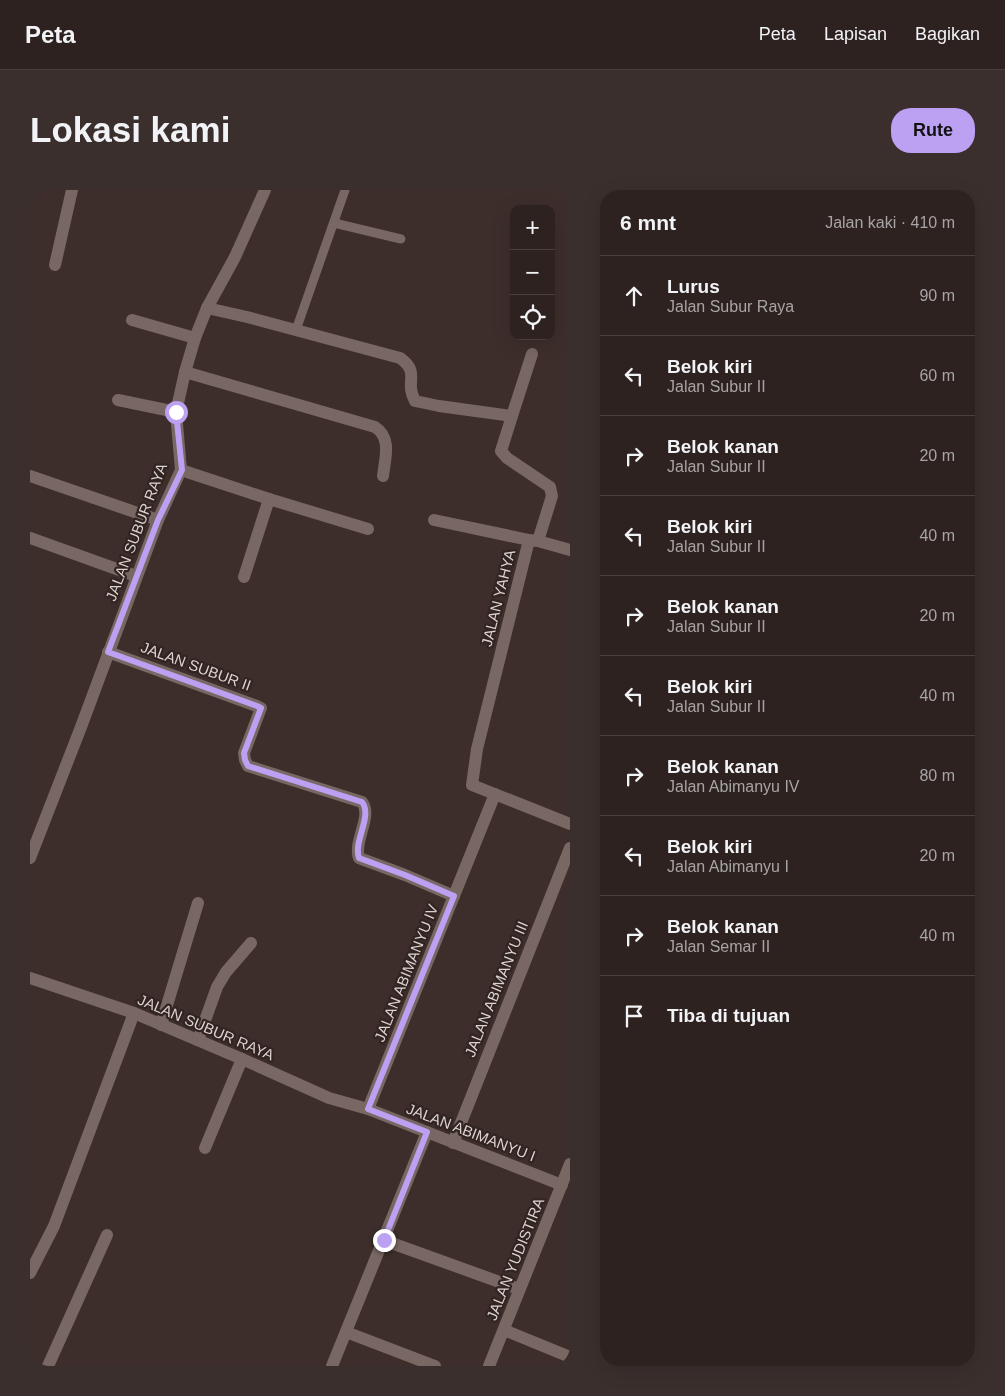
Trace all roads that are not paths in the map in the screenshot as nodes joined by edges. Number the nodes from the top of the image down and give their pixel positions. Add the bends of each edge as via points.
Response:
1 (72, 190) edge
2 (262, 190) edge
3 (345, 190) edge
4 (334, 223) junction
5 (401, 239) dead end
6 (55, 265) dead end
7 (207, 308) junction
8 (132, 320) dead end
9 (296, 330) junction
10 (195, 338) junction
11 (532, 354) dead end
12 (184, 372) junction
13 (118, 400) dead end
14 (176, 412) junction
15 (512, 416) junction
16 (182, 470) junction
17 (30, 476) edge
18 (383, 476) dead end
19 (269, 499) junction
20 (158, 520) junction
21 (434, 520) dead end
22 (368, 529) dead end
23 (30, 538) edge
24 (533, 540) junction
25 (570, 550) edge
26 (136, 576) junction
27 (244, 577) dead end
28 (108, 652) junction
29 (495, 794) junction
30 (30, 821) edge
31 (570, 824) edge
32 (43, 825) junction
33 (570, 848) edge
34 (30, 858) edge
35 (454, 896) junction
36 (198, 903) dead end
37 (252, 943) dead end
38 (30, 978) edge
39 (134, 1013) junction
40 (161, 1025) junction
41 (198, 1040) junction
42 (242, 1059) junction
43 (368, 1109) junction
44 (427, 1132) junction
45 (453, 1143) junction
46 (205, 1148) dead end
47 (570, 1164) edge
48 (562, 1185) junction
49 (107, 1235) dead end
50 (384, 1240) junction
51 (30, 1273) edge
52 (518, 1289) junction
53 (504, 1330) junction
54 (346, 1332) junction
55 (570, 1357) edge
56 (48, 1366) edge
57 (332, 1366) edge
58 (435, 1366) edge
59 (489, 1366) edge

1 - 6 street
2 - 7 street, JALAN SUBUR RAYA via 235,256
3 - 4 lane
4 - 5 lane
4 - 9 lane
7 - 9 street
7 - 10 street, JALAN SUBUR RAYA
8 - 10 street
9 - 15 street via 400,358 412,372 410,392 415,401
10 - 12 street, JALAN SUBUR RAYA
11 - 15 street
12 - 14 street, JALAN SUBUR RAYA
12 - 18 street via 376,427 386,442
13 - 14 street
14 - 16 street, JALAN SUBUR RAYA
15 - 24 street, JALAN YAHYA via 501,451 550,487 552,496
16 - 19 street
16 - 20 street, JALAN SUBUR RAYA
17 - 20 street
19 - 22 street
19 - 27 street
20 - 26 street, JALAN SUBUR RAYA
21 - 24 street
23 - 26 street
24 - 25 street
24 - 29 street, JALAN YAHYA via 477,749 472,784
26 - 28 street, JALAN SUBUR RAYA
28 - 32 street, JALAN SUBUR RAYA
28 - 35 street, JALAN SUBUR II via 261,708 244,753 248,766 362,802 366,810 357,851 359,858
29 - 31 street
29 - 35 street, JALAN ABIMANYU IV
30 - 32 street
32 - 34 street, JALAN SUBUR RAYA
33 - 45 street, JALAN ABIMANYU III
35 - 43 street, JALAN ABIMANYU IV
36 - 40 street
37 - 41 street via 217,987
38 - 39 street, JALAN SUBUR RAYA
39 - 40 street, JALAN SUBUR RAYA
39 - 51 street via 54,1226
40 - 41 street, JALAN SUBUR RAYA
41 - 42 street, JALAN SUBUR RAYA
42 - 43 street, JALAN SUBUR RAYA via 329,1098
42 - 46 street
43 - 44 street, JALAN ABIMANYU I
44 - 45 street, JALAN ABIMANYU I
44 - 50 street
45 - 48 street, JALAN ABIMANYU I
47 - 48 street, JALAN YUDISTIRA
48 - 52 street, JALAN YUDISTIRA
49 - 56 street
50 - 52 street
50 - 54 street
52 - 53 street, JALAN YUDISTIRA
53 - 55 street
53 - 59 street, JALAN YUDISTIRA
54 - 57 street
54 - 58 street

